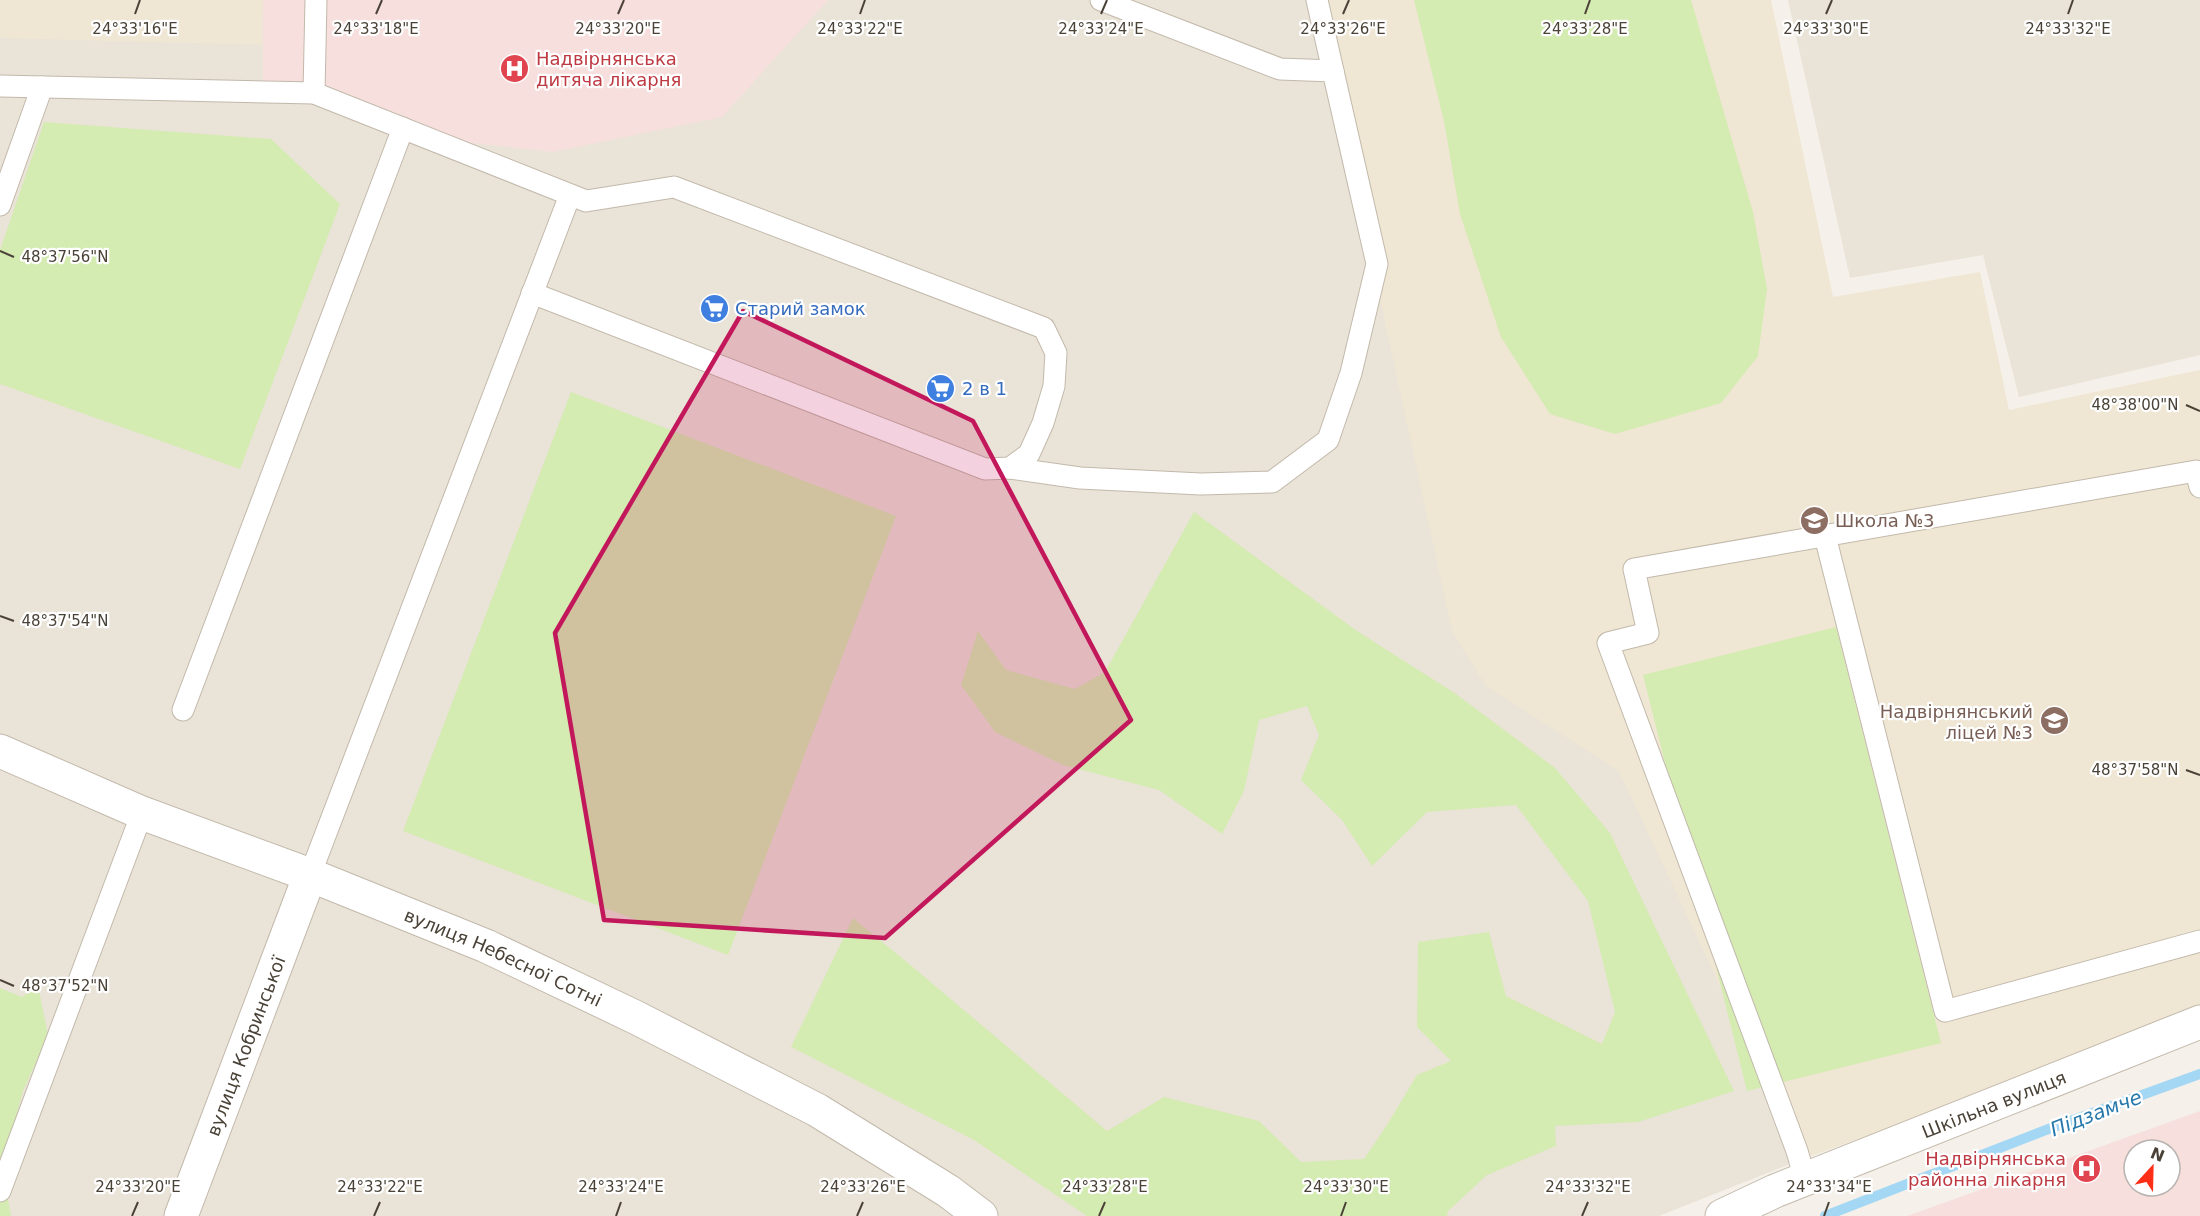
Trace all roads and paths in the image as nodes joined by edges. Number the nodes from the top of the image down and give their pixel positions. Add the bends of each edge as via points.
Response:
1 (316, 0) edge
2 (1101, 0) edge
3 (1317, 0) edge
4 (1333, 71) junction
5 (0, 86) edge
6 (42, 87) junction
7 (314, 93) junction
8 (403, 128) junction
9 (570, 195) junction
10 (0, 205) edge
11 (532, 293) junction
12 (1010, 468) junction
13 (2200, 487) edge
14 (1825, 536) junction
15 (183, 710) dead end
16 (0, 751) edge
17 (142, 813) junction
18 (310, 875) junction
19 (2200, 941) edge
20 (2200, 1022) edge
21 (1805, 1179) junction
22 (0, 1191) edge
23 (181, 1216) edge
24 (981, 1216) edge
25 (1722, 1216) edge

1 - 7 lane
2 - 4 lane via 1280,69
3 - 4 lane
4 - 12 lane via 1377,264 1352,373 1328,440 1272,482 1201,484 1080,478
5 - 6 lane
6 - 7 lane
6 - 10 lane
7 - 8 lane
8 - 9 lane
8 - 15 lane
9 - 11 lane
9 - 12 lane via 586,201 674,187 1044,328 1056,352 1054,386 1029,453
11 - 12 lane via 985,469
11 - 18 lane
13 - 14 lane via 2196,471
14 - 19 lane via 1945,1011
14 - 21 lane via 1634,569 1648,633 1608,643
16 - 17 street, вулиця Небесної Сотні
17 - 18 street, вулиця Небесної Сотні
17 - 22 lane
18 - 23 street, вулиця Кобринської
18 - 24 street, вулиця Небесної Сотні via 486,946 645,1022 817,1110 948,1191
20 - 21 street, Шкільна вулиця
21 - 25 street, Шкільна вулиця

